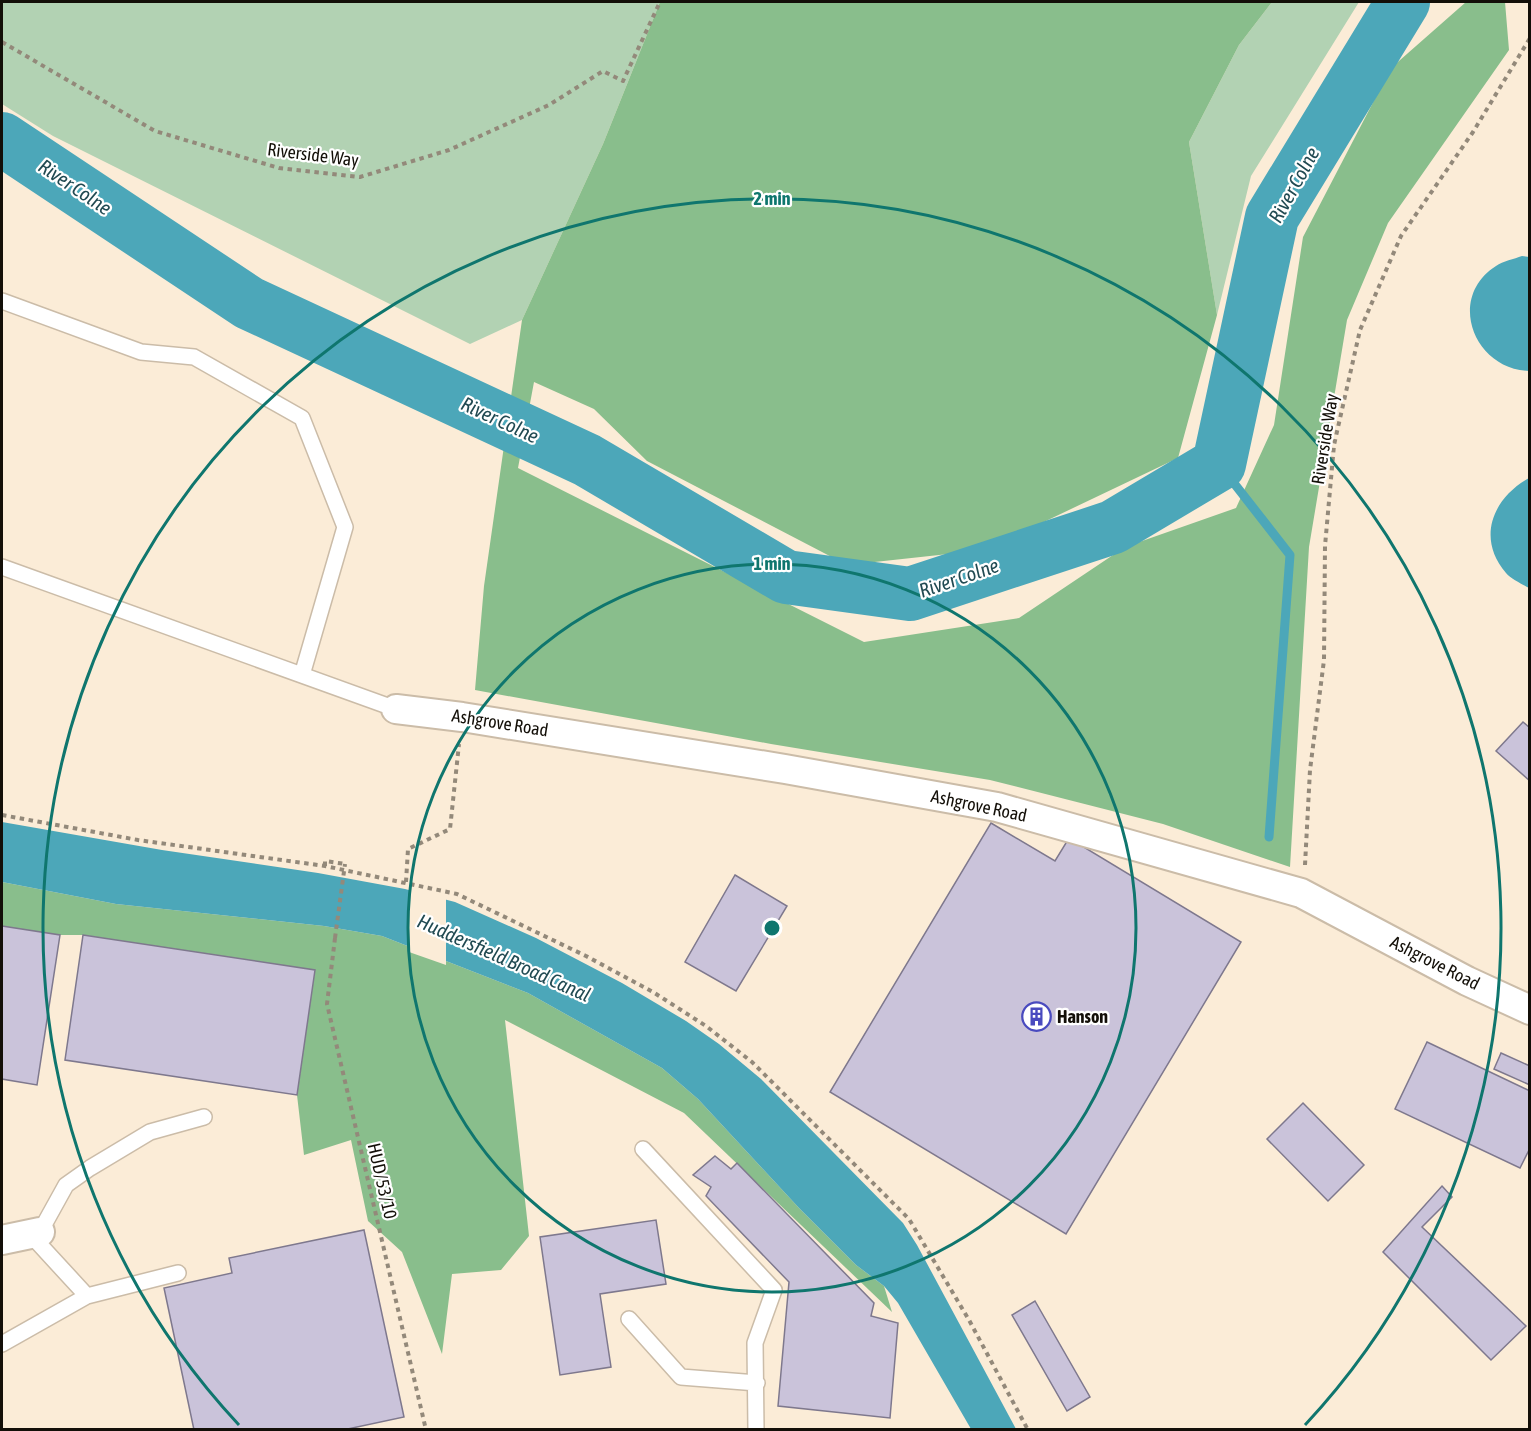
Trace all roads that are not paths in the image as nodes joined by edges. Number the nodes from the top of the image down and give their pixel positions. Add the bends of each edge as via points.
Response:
1 (2, 302) edge
2 (2, 567) edge
3 (302, 675) junction
4 (396, 709) joint
5 (1530, 1010) edge
6 (204, 1117) dead end
7 (643, 1149) dead end
8 (35, 1233) junction
9 (2, 1240) edge
10 (178, 1273) dead end
11 (87, 1296) junction
12 (629, 1318) dead end
13 (2, 1344) edge
14 (757, 1383) junction
15 (756, 1430) edge

1 - 3 lane via 141,352 194,357 302,418 345,527
2 - 3 lane
3 - 4 lane
4 - 5 street, Ashgrove Road via 785,769 997,807 1301,892 1467,981
6 - 8 lane via 150,1132 82,1174 66,1185
7 - 14 lane via 774,1290 755,1343
8 - 9 street
8 - 11 lane
10 - 11 lane
11 - 13 lane
12 - 14 lane via 681,1377
14 - 15 lane

